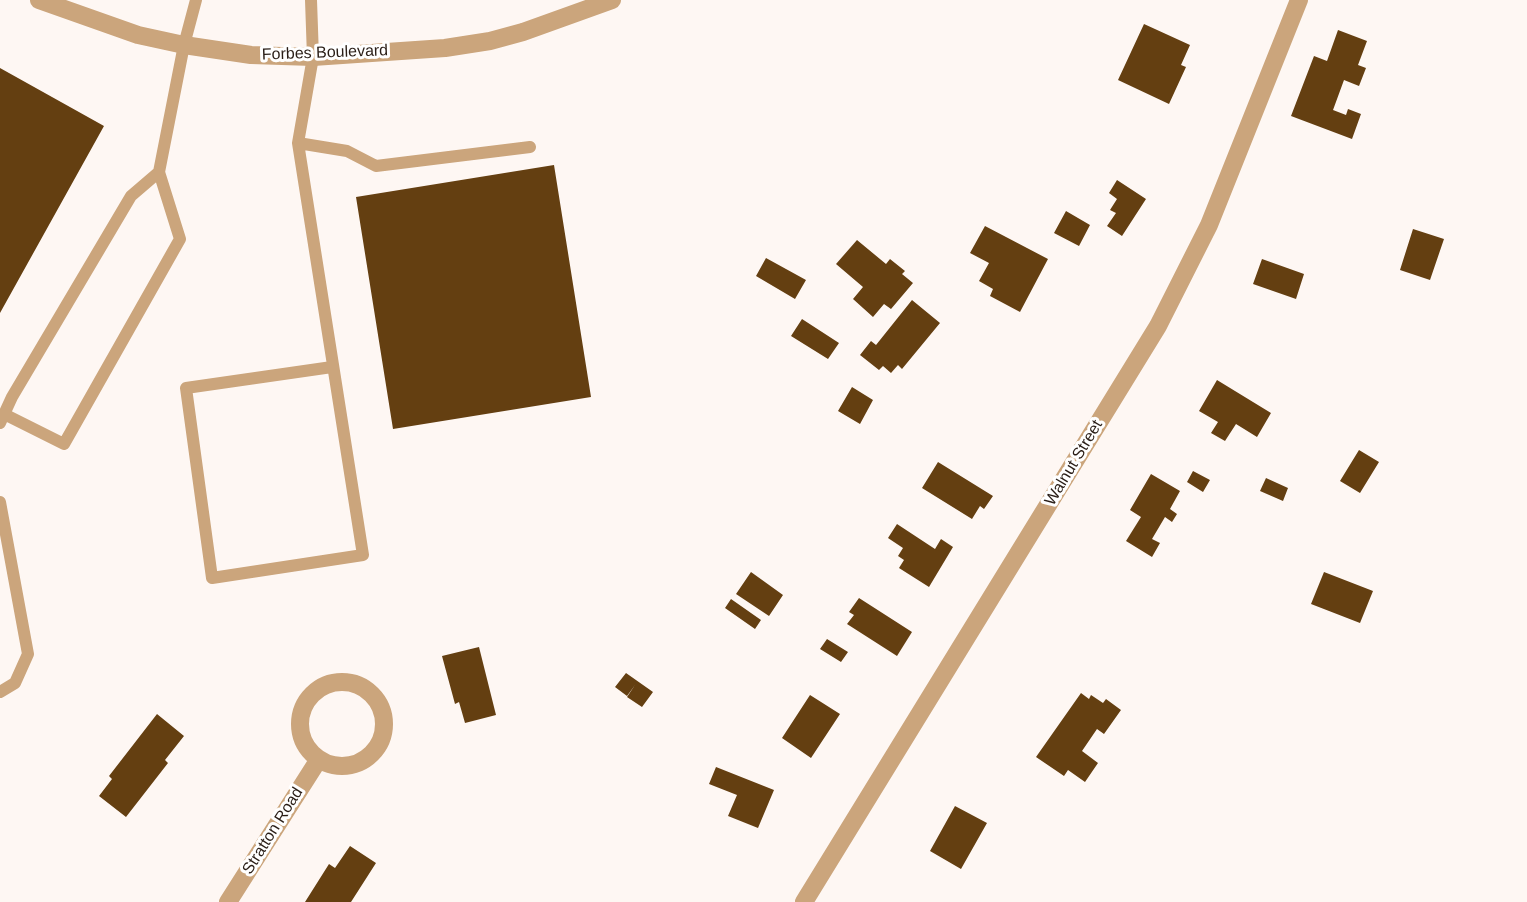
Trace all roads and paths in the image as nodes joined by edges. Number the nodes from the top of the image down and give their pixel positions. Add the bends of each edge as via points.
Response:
1 (39, 0) edge
2 (196, 0) edge
3 (311, 0) edge
4 (612, 0) edge
5 (1299, 0) edge
6 (184, 45) junction
7 (312, 57) junction
8 (298, 143) junction
9 (530, 147) dead end
10 (159, 172) junction
11 (332, 367) junction
12 (2, 418) edge
13 (0, 502) edge
14 (0, 692) edge
15 (318, 759) junction
16 (228, 902) edge
17 (804, 902) edge

1 - 6 street, Forbes Boulevard via 138,35
2 - 6 lane
3 - 7 lane
4 - 7 street, Forbes Boulevard via 490,41
5 - 17 street, Walnut Street via 1209,225 1158,326
6 - 7 street, Forbes Boulevard via 251,55
6 - 10 lane
7 - 8 lane
8 - 9 lane via 347,151 376,166
8 - 11 lane
10 - 12 lane via 131,196
10 - 12 lane via 180,238 64,444
11 - 11 lane via 363,555 212,579 186,388
13 - 14 lane via 28,654 15,683
15 - 15 street via 347,766 372,753 384,726 376,699 365,689 339,681 326,684 306,701 299,726 302,739
15 - 16 street, Stratton Road

